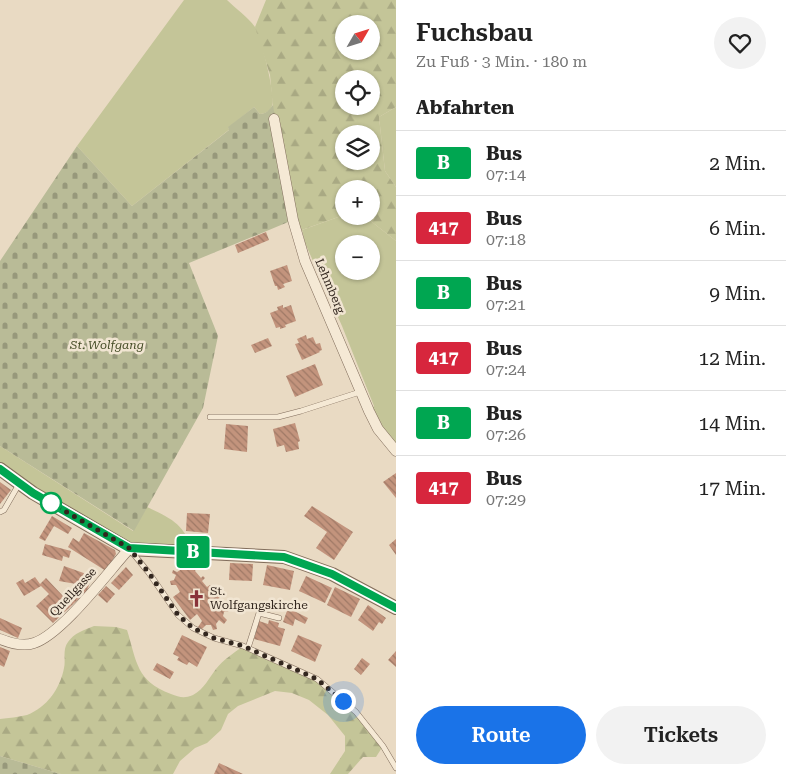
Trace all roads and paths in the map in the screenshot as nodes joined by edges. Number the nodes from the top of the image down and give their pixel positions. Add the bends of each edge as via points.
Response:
1 (274, 119) dead end
2 (360, 392) junction
3 (210, 417) dead end
4 (396, 451) edge
5 (0, 469) edge
6 (20, 483) junction
7 (0, 512) edge
8 (129, 548) junction
9 (396, 608) edge
10 (280, 618) dead end
11 (0, 639) edge
12 (248, 648) junction
13 (396, 768) edge

1 - 2 street, Lehmberg via 293,220 305,261
2 - 3 lane via 278,417
2 - 4 street, Lehmberg via 378,429
5 - 6 street
6 - 7 lane
6 - 8 street
8 - 9 street via 284,557 332,574
8 - 11 street, Quellgasse via 82,603 47,635 33,644 15,644
8 - 12 lane via 178,615 193,628
10 - 12 lane via 259,613
12 - 13 lane via 317,679 356,712

